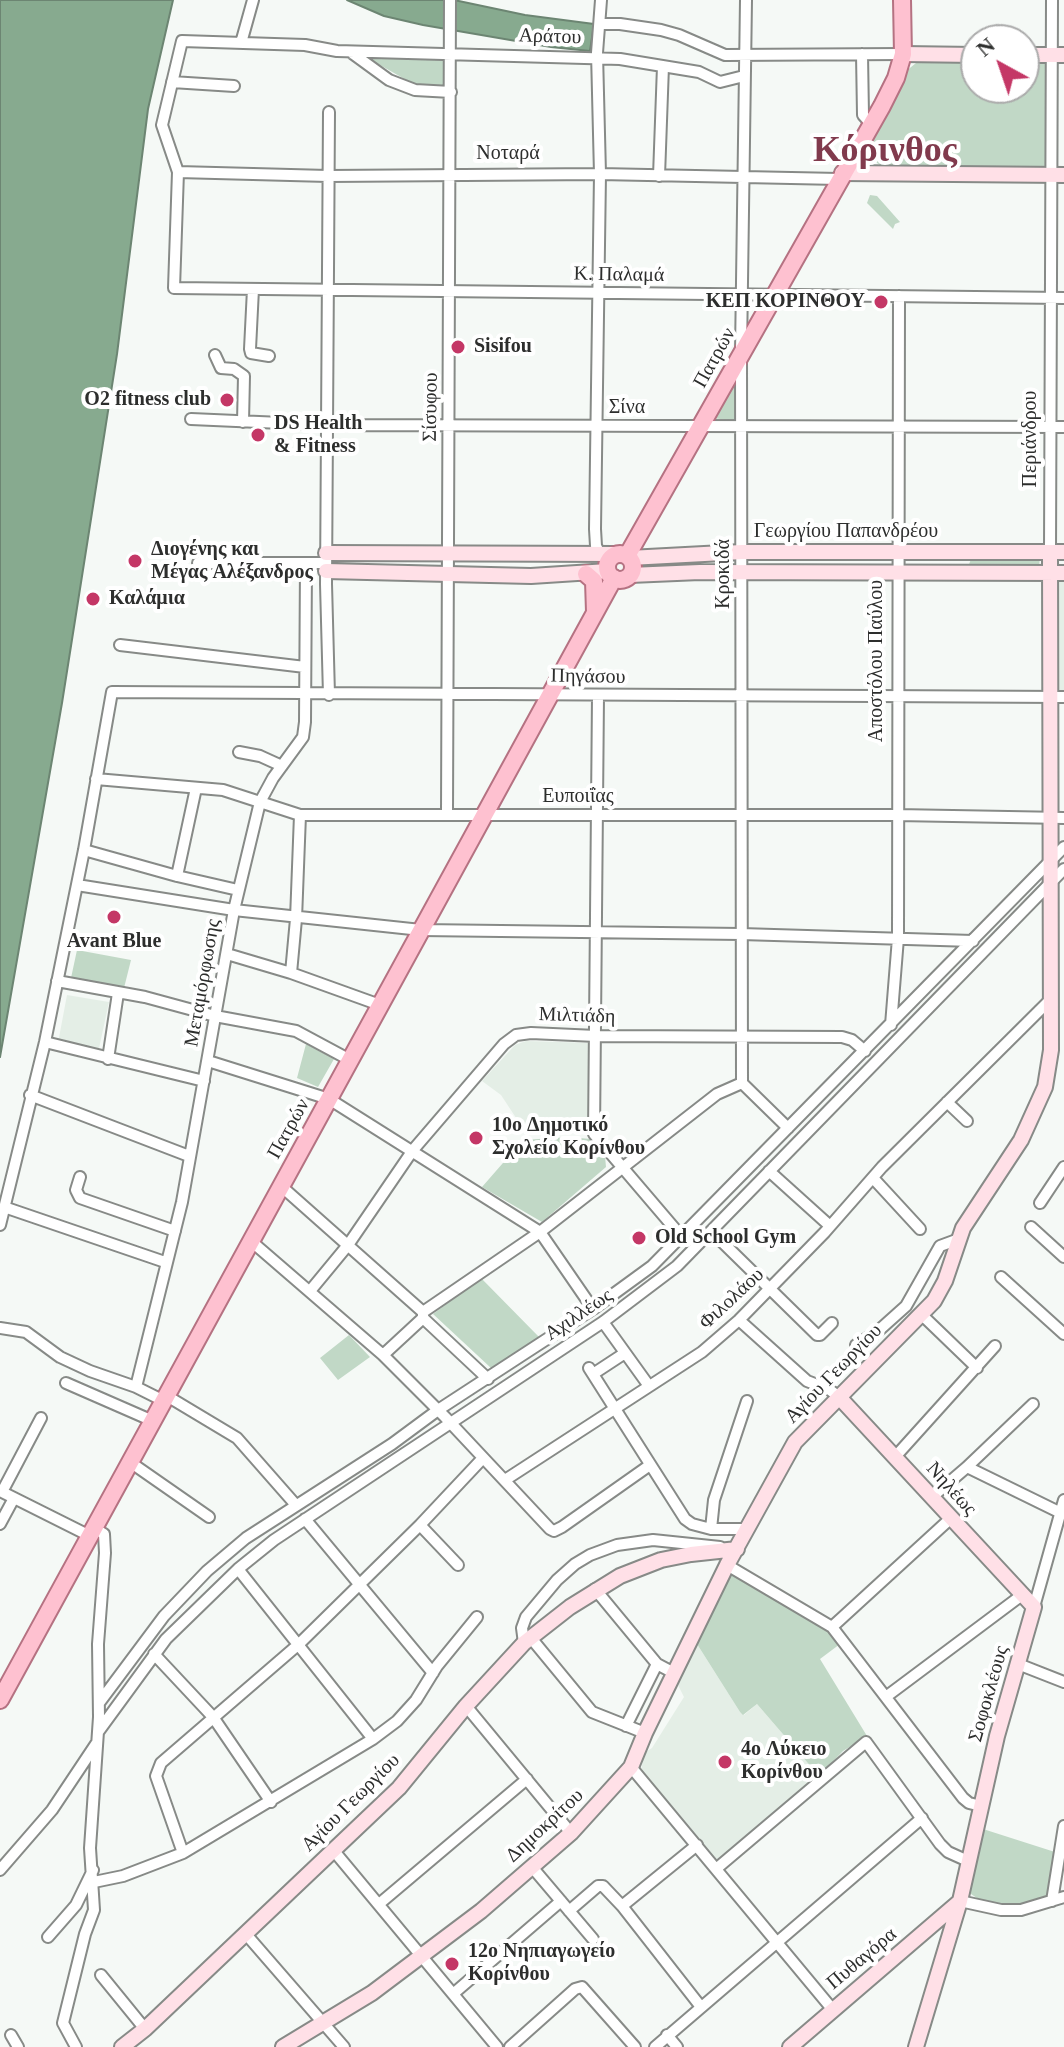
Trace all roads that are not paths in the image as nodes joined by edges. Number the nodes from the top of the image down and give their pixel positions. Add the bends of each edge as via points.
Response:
1 (253, 0) edge
2 (450, 0) edge
3 (601, 0) edge
4 (746, 0) edge
5 (902, 0) edge
6 (1052, 0) edge
7 (601, 24) junction
8 (241, 43) junction
9 (350, 52) junction
10 (450, 53) junction
11 (745, 54) junction
12 (862, 54) junction
13 (903, 54) junction
14 (960, 55) edge
15 (1058, 55) edge
16 (597, 56) junction
17 (663, 66) junction
18 (744, 76) junction
19 (172, 82) junction
20 (234, 86) dead end
21 (451, 92) junction
22 (329, 112) dead end
23 (871, 124) junction
24 (178, 172) junction
25 (451, 174) junction
26 (600, 174) junction
27 (1058, 175) edge
28 (328, 176) junction
29 (659, 176) junction
30 (840, 176) junction
31 (744, 178) junction
32 (253, 289) junction
33 (327, 290) junction
34 (451, 291) junction
35 (597, 293) junction
36 (743, 295) junction
37 (773, 295) junction
38 (899, 296) junction
39 (1051, 298) junction
40 (1064, 298) edge
41 (741, 352) junction
42 (215, 355) dead end
43 (269, 356) dead end
44 (191, 419) dead end
45 (243, 422) junction
46 (327, 425) junction
47 (449, 425) junction
48 (700, 425) junction
49 (598, 426) junction
50 (743, 426) junction
51 (898, 427) junction
52 (1051, 427) junction
53 (1064, 427) edge
54 (742, 552) junction
55 (897, 552) junction
56 (1057, 552) edge
57 (447, 555) junction
58 (618, 556) junction
59 (198, 563) dead end
60 (326, 563) junction
61 (306, 564) junction
62 (742, 572) junction
63 (897, 572) junction
64 (1057, 573) edge
65 (449, 574) junction
66 (608, 574) junction
67 (595, 614) junction
68 (120, 645) dead end
69 (305, 667) junction
70 (305, 693) junction
71 (551, 694) junction
72 (329, 695) junction
73 (741, 695) junction
74 (448, 696) junction
75 (598, 696) junction
76 (898, 696) junction
77 (1057, 697) edge
78 (239, 752) dead end
79 (282, 766) junction
80 (96, 779) junction
81 (196, 788) junction
82 (260, 802) junction
83 (300, 815) junction
84 (447, 815) junction
85 (597, 815) junction
86 (897, 815) junction
87 (484, 816) junction
88 (741, 816) junction
89 (1056, 818) edge
90 (1064, 847) edge
91 (84, 850) junction
92 (1064, 869) edge
93 (1049, 875) junction
94 (177, 876) junction
95 (77, 885) junction
96 (238, 890) junction
97 (234, 910) junction
98 (296, 919) junction
99 (421, 930) junction
100 (598, 934) junction
101 (741, 934) junction
102 (898, 938) junction
103 (973, 941) junction
104 (1057, 953) edge
105 (227, 954) junction
106 (291, 973) junction
107 (57, 981) junction
108 (118, 993) junction
109 (1051, 999) junction
110 (380, 1005) junction
111 (215, 1016) junction
112 (891, 1025) junction
113 (596, 1036) junction
114 (742, 1037) junction
115 (45, 1042) junction
116 (865, 1051) junction
117 (108, 1059) junction
118 (350, 1060) junction
119 (208, 1061) junction
120 (204, 1081) junction
121 (742, 1083) junction
122 (30, 1095) junction
123 (329, 1099) junction
124 (947, 1102) junction
125 (967, 1121) dead end
126 (788, 1128) junction
127 (413, 1150) junction
128 (189, 1156) junction
129 (620, 1167) junction
130 (1064, 1167) edge
131 (769, 1171) junction
132 (80, 1177) dead end
133 (873, 1178) junction
134 (281, 1186) junction
135 (1040, 1203) dead end
136 (4, 1207) junction
137 (0, 1225) edge
138 (830, 1226) junction
139 (1031, 1227) dead end
140 (920, 1229) dead end
141 (175, 1231) junction
142 (540, 1232) junction
143 (713, 1233) junction
144 (681, 1236) junction
145 (959, 1239) junction
146 (251, 1241) junction
147 (348, 1245) junction
148 (1064, 1257) edge
149 (165, 1262) junction
150 (1001, 1277) dead end
151 (770, 1289) junction
152 (310, 1291) junction
153 (593, 1309) junction
154 (921, 1314) junction
155 (423, 1315) junction
156 (739, 1320) junction
157 (603, 1322) junction
158 (832, 1323) dead end
159 (0, 1328) edge
160 (1064, 1334) edge
161 (856, 1345) dead end
162 (995, 1346) dead end
163 (625, 1353) junction
164 (383, 1355) junction
165 (977, 1368) junction
166 (488, 1379) junction
167 (66, 1383) dead end
168 (649, 1386) junction
169 (136, 1387) junction
170 (839, 1397) junction
171 (165, 1398) junction
172 (747, 1401) dead end
173 (1033, 1404) dead end
174 (616, 1409) junction
175 (438, 1410) junction
176 (41, 1418) dead end
177 (153, 1421) junction
178 (451, 1423) junction
179 (895, 1457) junction
180 (483, 1458) junction
181 (130, 1462) junction
182 (650, 1465) junction
183 (967, 1467) junction
184 (505, 1480) junction
185 (932, 1497) junction
186 (14, 1498) junction
187 (1064, 1500) edge
188 (295, 1504) junction
189 (1061, 1513) junction
190 (209, 1517) dead end
191 (305, 1519) junction
192 (950, 1519) junction
193 (0, 1524) edge
194 (420, 1525) junction
195 (711, 1529) junction
196 (746, 1529) junction
197 (94, 1536) junction
198 (737, 1549) junction
199 (458, 1565) dead end
200 (727, 1565) junction
201 (238, 1569) junction
202 (359, 1585) junction
203 (595, 1589) junction
204 (1022, 1595) junction
205 (1034, 1607) junction
206 (477, 1617) dead end
207 (832, 1627) junction
208 (528, 1641) junction
209 (299, 1644) junction
210 (154, 1654) junction
211 (657, 1664) junction
212 (1018, 1664) junction
213 (433, 1673) junction
214 (674, 1673) junction
215 (1064, 1682) edge
216 (887, 1696) junction
217 (0, 1700) edge
218 (99, 1703) junction
219 (466, 1706) junction
220 (213, 1717) junction
221 (626, 1726) junction
222 (645, 1733) junction
223 (98, 1737) junction
224 (373, 1739) junction
225 (631, 1767) junction
226 (527, 1779) junction
227 (271, 1802) junction
228 (981, 1806) junction
229 (922, 1818) junction
230 (1064, 1826) edge
231 (571, 1833) junction
232 (697, 1845) junction
233 (334, 1851) junction
234 (183, 1853) junction
235 (968, 1861) junction
236 (532, 1867) junction
237 (716, 1869) junction
238 (0, 1870) edge
239 (93, 1870) junction
240 (94, 1882) junction
241 (1064, 1897) edge
242 (561, 1901) junction
243 (960, 1901) junction
244 (1052, 1901) junction
245 (379, 1904) junction
246 (622, 1906) junction
247 (569, 1911) junction
248 (245, 1933) junction
249 (48, 1937) dead end
250 (593, 1939) dead end
251 (776, 1942) junction
252 (422, 1957) junction
253 (101, 1975) dead end
254 (453, 1994) junction
255 (701, 2007) junction
256 (833, 2010) junction
257 (324, 2024) junction
258 (145, 2029) junction
259 (11, 2035) dead end
260 (667, 2035) junction
261 (18, 2047) edge
262 (76, 2047) edge
263 (122, 2047) edge
264 (283, 2047) edge
265 (344, 2047) edge
266 (497, 2047) edge
267 (510, 2047) edge
268 (635, 2047) edge
269 (655, 2047) edge
270 (677, 2047) edge
271 (790, 2047) edge
272 (916, 2047) edge

1 - 8 street
2 - 10 street, Σίσυφου
3 - 7 street
4 - 11 street, Κροκιδά
5 - 13 main road
6 - 15 street, Περιάνδρου
7 - 11 street, Αράτου via 661,30 725,55
7 - 16 street
8 - 9 street, Αράτου
8 - 19 street, Αράτου via 182,41
9 - 10 street, Αράτου
9 - 21 street, Αράτου via 389,80 415,90
10 - 16 street, Αράτου
10 - 21 street, Σίσυφου
11 - 12 street, Αράτου
11 - 18 street, Κροκιδά
12 - 13 street, Αράτου
12 - 23 street via 863,115
13 - 14 street, Αράτου
13 - 23 main road
15 - 27 street, Περιάνδρου
16 - 17 street, Αράτου
16 - 26 street
17 - 18 street, Αράτου via 720,82
17 - 29 street
18 - 31 street, Κροκιδά
19 - 20 street
19 - 24 street via 162,125
21 - 25 street, Σίσυφου
22 - 28 street
23 - 30 main road
24 - 28 street, Νοταρά
24 - 32 street, Κ. Παλαμά via 174,288
25 - 26 street, Νοταρά
25 - 28 street, Νοταρά
25 - 34 street, Σίσυφου
26 - 29 street, Νοταρά
26 - 35 street
27 - 30 street, Νοταρά
27 - 39 street, Περιάνδρου
28 - 33 street
29 - 31 street, Νοταρά
30 - 31 street, Νοταρά
30 - 37 main road, Πατρών
31 - 36 street, Κροκιδά
32 - 33 street, Κ. Παλαμά
32 - 43 street via 250,349
33 - 34 street, Κ. Παλαμά
33 - 46 street
34 - 35 street, Κ. Παλαμά
34 - 47 street, Σίσυφου
35 - 36 street, Κ. Παλαμά
35 - 49 street
36 - 37 street, Κ. Παλαμά
36 - 41 street, Κροκιδά
37 - 38 street, Κ. Παλαμά
37 - 41 main road, Πατρών
38 - 39 street, Κ. Παλαμά
38 - 51 street, Αποστόλου Παύλου
39 - 40 street, Κ. Παλαμά
39 - 52 street, Περιάνδρου
41 - 48 main road, Πατρών
41 - 50 street, Κροκιδά
42 - 45 street via 221,368 244,376
44 - 45 street, Σίνα
45 - 46 street, Σίνα
46 - 47 street, Σίνα
46 - 60 street
47 - 49 street, Σίνα
47 - 57 street, Σίσυφου
48 - 49 street, Σίνα
48 - 50 street, Σίνα
48 - 58 main road, Πατρών
49 - 58 street via 596,540
50 - 51 street, Σίνα
50 - 54 street, Κροκιδά
51 - 52 street, Σίνα
51 - 55 street, Αποστόλου Παύλου
52 - 53 street, Σίνα
52 - 56 street, Περιάνδρου
54 - 55 street, Γεωργίου Παπανδρέου
54 - 58 street, Γεωργίου Παπανδρέου
54 - 62 street, Κροκιδά
55 - 56 street, Γεωργίου Παπανδρέου
55 - 63 street, Αποστόλου Παύλου
56 - 64 street, Περιάνδρου
57 - 58 street, Γεωργίου Παπανδρέου
57 - 60 street, Γεωργίου Παπανδρέου
57 - 65 street, Σίσυφου
58 - 66 main road, Πατρών via 610,559
58 - 66 main road via 633,564
59 - 61 street, Γεωργίου Παπανδρέου
60 - 61 street, Γεωργίου Παπανδρέου
60 - 65 street, Γεωργίου Παπανδρέου
60 - 72 street
61 - 69 street, Μεταμόρφωσης
62 - 63 street, Γεωργίου Παπανδρέου
62 - 66 street, Γεωργίου Παπανδρέου
62 - 73 street, Κροκιδά
63 - 64 street, Γεωργίου Παπανδρέου
63 - 76 street, Αποστόλου Παύλου
64 - 77 street, Περιάνδρου
65 - 66 street, Γεωργίου Παπανδρέου
65 - 74 street, Σίσυφου
66 - 67 main road, Πατρών
66 - 67 main road via 594,581
67 - 71 main road, Πατρών
68 - 69 street
69 - 70 street, Μεταμόρφωσης
70 - 72 street, Πηγάσου
70 - 79 street, Μεταμόρφωσης via 303,737
70 - 80 street, Πηγάσου via 112,692
71 - 74 street, Πηγάσου
71 - 75 street, Πηγάσου
71 - 87 main road, Πατρών
72 - 74 street, Πηγάσου
73 - 75 street, Πηγάσου
73 - 76 street, Πηγάσου
73 - 88 street, Κροκιδά
74 - 84 street, Σίσυφου
75 - 85 street
76 - 77 street, Πηγάσου
76 - 86 street, Αποστόλου Παύλου
77 - 89 street, Περιάνδρου
78 - 79 street
79 - 82 street, Μεταμόρφωσης
80 - 81 street, Ευποιΐας
80 - 91 street
81 - 82 street, Ευποιΐας
81 - 94 street
82 - 83 street, Ευποιΐας
82 - 96 street, Μεταμόρφωσης
83 - 84 street, Ευποιΐας
83 - 98 street
84 - 87 street, Ευποιΐας
85 - 87 street, Ευποιΐας
85 - 88 street, Ευποιΐας
85 - 100 street
86 - 88 street, Ευποιΐας
86 - 89 street, Ευποιΐας
86 - 102 street, Αποστόλου Παύλου
87 - 99 main road, Πατρών
88 - 101 street, Κροκιδά
89 - 93 street, Περιάνδρου
90 - 93 street, Αχιλλέως
91 - 94 street
91 - 95 street
92 - 93 street
93 - 103 street, Αχιλλέως
93 - 104 street, Αγίου Γεωργίου
93 - 131 street, Αχιλλέως
94 - 96 street
95 - 97 street
95 - 107 street
96 - 97 street, Μεταμόρφωσης
97 - 98 street
97 - 105 street, Μεταμόρφωσης
98 - 99 street
98 - 106 street
99 - 100 street
99 - 110 main road, Πατρών
100 - 101 street
100 - 113 street
101 - 102 street
101 - 114 street, Κροκιδά
102 - 103 street
102 - 112 street, Αποστόλου Παύλου
103 - 112 street, Αχιλλέως
104 - 109 street, Αγίου Γεωργίου
105 - 106 street
105 - 111 street, Μεταμόρφωσης
106 - 110 street
107 - 108 street
107 - 115 street
108 - 111 street
108 - 117 street
109 - 124 street, Φιλολάου
109 - 145 street, Αγίου Γεωργίου via 1045,1087 1021,1140
110 - 118 main road, Πατρών
111 - 118 street via 296,1031
111 - 119 street, Μεταμόρφωσης
112 - 116 street, Αχιλλέως
113 - 114 street, Μιλτιάδη
113 - 127 street, Μιλτιάδη via 524,1033 509,1039
113 - 129 street via 594,1134
114 - 116 street, Μιλτιάδη via 848,1038
114 - 121 street, Κροκιδά
115 - 117 street
115 - 122 street
116 - 126 street, Αχιλλέως
117 - 120 street
118 - 123 main road, Πατρών
119 - 120 street, Μεταμόρφωσης
119 - 123 street
120 - 128 street, Μεταμόρφωσης
121 - 126 street
121 - 129 street via 717,1094
122 - 128 street
122 - 136 street
123 - 127 street
123 - 134 main road, Πατρών
124 - 125 street
124 - 133 street, Φιλολάου
126 - 144 street, Αχιλλέως
127 - 142 street
127 - 147 street, Μιλτιάδη
128 - 141 street, Μεταμόρφωσης
129 - 142 street
129 - 144 street
130 - 135 street
131 - 138 street
131 - 143 street, Αχιλλέως
132 - 141 street via 80,1198
133 - 138 street, Φιλολάου
133 - 140 street
134 - 146 main road, Πατρών
134 - 147 street
136 - 137 street
136 - 149 street
138 - 151 street, Φιλολάου
139 - 148 street
141 - 149 street, Μεταμόρφωσης
142 - 153 street
142 - 155 street
143 - 151 street
143 - 157 street, Αχιλλέως
144 - 153 street, Αχιλλέως via 642,1274
145 - 154 street, Αγίου Γεωργίου via 945,1281
145 - 161 street via 940,1246 906,1306
146 - 152 street
146 - 171 main road, Πατρών
147 - 152 street, Μιλτιάδη
147 - 155 street
149 - 169 street, Μεταμόρφωσης
150 - 160 street
151 - 156 street, Φιλολάου
151 - 158 street via 817,1335
152 - 164 street
153 - 166 street, Αχιλλέως
154 - 165 street
154 - 170 street, Αγίου Γεωργίου
155 - 164 street
155 - 166 street
156 - 168 street, Φιλολάου
156 - 170 street via 807,1381
157 - 163 street
157 - 178 street, Αχιλλέως
159 - 169 street via 26,1332 60,1357
162 - 165 street
163 - 168 street
163 - 174 street via 591,1371
164 - 175 street
165 - 179 street
166 - 175 street, Αχιλλέως
167 - 177 street
168 - 174 street, Φιλολάου
169 - 171 street
170 - 179 street, Νηλέως
170 - 196 street, Αγίου Γεωργίου via 795,1442
171 - 177 main road, Πατρών
171 - 188 street via 237,1438
172 - 195 street via 714,1500
173 - 183 street
174 - 182 street
174 - 184 street, Φιλολάου
175 - 178 street
175 - 188 street, Αχιλλέως
176 - 186 street via 2,1492
177 - 181 main road, Πατρών
178 - 180 street
178 - 191 street, Αχιλλέως
179 - 185 street, Νηλέως
180 - 184 street
180 - 194 street
181 - 190 street
181 - 197 main road, Πατρών
182 - 184 street via 554,1531
182 - 195 street via 685,1519
183 - 185 street
183 - 189 street
185 - 192 street, Νηλέως
186 - 193 street
186 - 197 street
187 - 189 street, Σοφοκλέους
188 - 218 street, Αχιλλέως via 246,1538 189,1589
189 - 205 street, Σοφοκλέους
191 - 201 street, Αχιλλέως
191 - 202 street
192 - 204 street, Νηλέως
192 - 207 street
194 - 199 street
194 - 202 street
195 - 196 street
196 - 198 street, Αγίου Γεωργίου
197 - 217 main road, Πατρών
197 - 218 street
198 - 200 street, Δημοκρίτου
198 - 203 street, Αγίου Γεωργίου via 661,1560
198 - 208 street via 653,1540 590,1555 557,1580 526,1617 522,1628
200 - 207 street
200 - 214 street, Δημοκρίτου
201 - 209 street
201 - 210 street, Αχιλλέως
202 - 209 street
202 - 213 street
203 - 208 street, Αγίου Γεωργίου
203 - 211 street
204 - 205 street, Νηλέως
204 - 216 street
205 - 212 street, Σοφοκλέους
206 - 213 street
207 - 216 street
208 - 219 street, Αγίου Γεωργίου
208 - 221 street via 592,1712
209 - 220 street
209 - 224 street
210 - 220 street
210 - 223 street, Αχιλλέως
211 - 214 street
211 - 221 street
212 - 215 street
212 - 228 street, Σοφοκλέους
213 - 224 street via 397,1721
214 - 222 street, Δημοκρίτου
216 - 228 street via 963,1798
218 - 223 street
219 - 226 street
219 - 233 street, Αγίου Γεωργίου via 399,1788
220 - 227 street
220 - 234 street via 161,1763 156,1776
221 - 222 street
222 - 225 street, Δημοκρίτου
223 - 238 street, Αχιλλέως via 52,1810
223 - 239 street
224 - 227 street
225 - 231 street, Δημοκρίτου
225 - 232 street
226 - 231 street
226 - 245 street
227 - 234 street
228 - 235 street, Σοφοκλέους
229 - 235 street via 948,1852
229 - 237 street via 866,1742
229 - 251 street
230 - 244 street
231 - 236 street, Δημοκρίτου
232 - 237 street
232 - 246 street
233 - 245 street
233 - 248 street, Αγίου Γεωργίου
234 - 240 street
235 - 243 street, Σοφοκλέους
236 - 242 street
236 - 252 street, Δημοκρίτου
237 - 251 street
239 - 240 street
239 - 249 street via 76,1905
240 - 262 street via 93,1916 63,2020
241 - 244 street
242 - 247 street
242 - 254 street
243 - 244 street via 1001,1910
243 - 256 street, Πυθαγόρα
243 - 272 street, Σοφοκλέους
245 - 252 street
246 - 247 street via 601,1886
246 - 255 street
247 - 250 street
248 - 257 street
248 - 258 street, Αγίου Γεωργίου
251 - 255 street
251 - 256 street
252 - 254 street
252 - 257 street, Δημοκρίτου
253 - 258 street
254 - 266 street
255 - 260 street
256 - 271 street, Πυθαγόρα
257 - 264 street, Δημοκρίτου
257 - 265 street
258 - 263 street, Αγίου Γεωργίου
259 - 261 street
260 - 269 street
260 - 270 street
267 - 268 street via 582,1987

